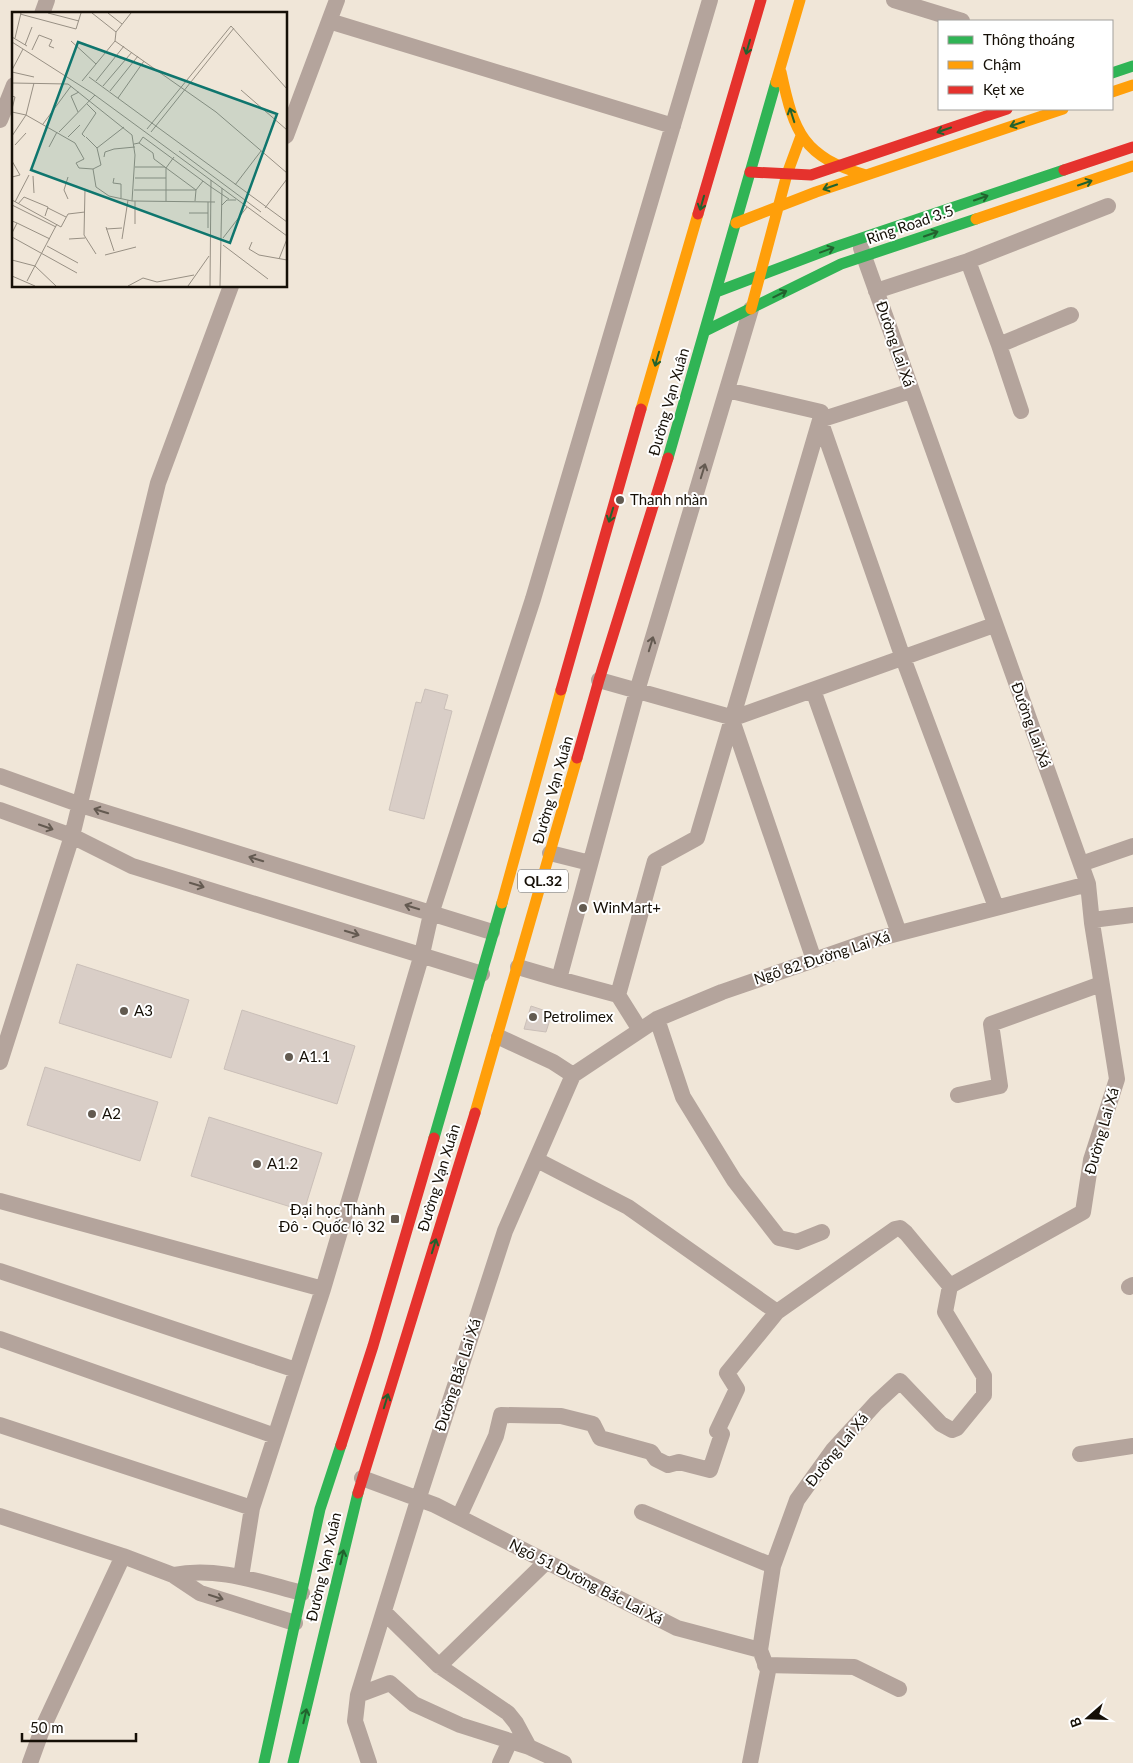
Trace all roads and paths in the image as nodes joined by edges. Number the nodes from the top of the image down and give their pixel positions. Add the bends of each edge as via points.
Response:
1 (47, 0) edge
2 (337, 0) edge
3 (710, 0) edge
4 (761, 0) edge
5 (800, 0) edge
6 (894, 0) edge
7 (43, 12) edge
8 (959, 20) edge
9 (329, 21) junction
10 (780, 68) junction
11 (1133, 85) edge
12 (12, 90) edge
13 (1113, 92) edge
14 (1004, 110) edge
15 (1060, 110) edge
16 (0, 120) edge
17 (673, 126) junction
18 (288, 131) edge
19 (801, 136) junction
20 (1133, 147) edge
21 (839, 166) junction
22 (1133, 166) edge
23 (750, 172) junction
24 (786, 174) junction
25 (866, 175) junction
26 (778, 206) junction
27 (1108, 206) dead end
28 (736, 223) junction
29 (858, 240) junction
30 (864, 257) junction
31 (968, 261) junction
32 (760, 275) junction
33 (230, 288) edge
34 (876, 291) junction
35 (716, 292) junction
36 (751, 309) junction
37 (1071, 315) dead end
38 (705, 331) junction
39 (999, 345) junction
40 (727, 390) junction
41 (911, 391) junction
42 (1021, 411) dead end
43 (820, 420) junction
44 (994, 624) junction
45 (903, 658) junction
46 (599, 680) junction
47 (637, 690) junction
48 (813, 690) junction
49 (733, 719) junction
50 (0, 776) edge
51 (81, 805) junction
52 (0, 810) edge
53 (72, 836) junction
54 (1133, 846) edge
55 (550, 853) junction
56 (590, 863) junction
57 (1081, 864) junction
58 (1088, 884) junction
59 (996, 907) junction
60 (431, 914) junction
61 (1133, 915) edge
62 (1092, 920) junction
63 (492, 932) junction
64 (899, 933) junction
65 (422, 954) junction
66 (814, 960) junction
67 (518, 967) junction
68 (482, 974) junction
69 (559, 979) junction
70 (1101, 984) junction
71 (618, 995) junction
72 (657, 1019) junction
73 (640, 1030) junction
74 (498, 1037) junction
75 (0, 1062) edge
76 (573, 1075) junction
77 (958, 1095) dead end
78 (537, 1160) junction
79 (0, 1201) edge
80 (822, 1232) dead end
81 (0, 1271) edge
82 (950, 1286) junction
83 (323, 1289) junction
84 (777, 1312) junction
85 (0, 1339) edge
86 (296, 1370) junction
87 (0, 1425) edge
88 (274, 1436) junction
89 (1133, 1446) edge
90 (1080, 1454) dead end
91 (362, 1478) junction
92 (419, 1497) junction
93 (252, 1508) junction
94 (642, 1512) dead end
95 (0, 1516) edge
96 (459, 1517) junction
97 (123, 1556) junction
98 (546, 1562) junction
99 (773, 1566) junction
100 (173, 1575) junction
101 (241, 1577) junction
102 (302, 1593) junction
103 (384, 1612) junction
104 (296, 1623) junction
105 (763, 1657) junction
106 (439, 1666) junction
107 (899, 1689) dead end
108 (358, 1695) junction
109 (510, 1741) junction
110 (529, 1747) junction
111 (30, 1763) edge
112 (264, 1763) edge
113 (293, 1763) edge
114 (369, 1763) edge
115 (500, 1763) edge
116 (564, 1763) edge
117 (750, 1763) edge

1 - 7 street
2 - 9 street
3 - 17 street
4 -> 63 main road, Đường Vạn Xuân / QL.32 via 632,464 598,556
5 - 10 main road, Đường Vạn Xuân / QL.32
6 - 8 street
9 - 17 street
9 - 18 street
19 -> 10 main road via 793,121
10 - 23 main road, Đường Vạn Xuân / QL.32
11 - 13 main road
12 - 16 street
14 -> 21 main road
15 -> 25 main road
17 - 60 street via 533,599
19 - 21 main road via 812,151
19 - 24 main road
29 -> 20 main road, Ring Road 3.5
21 - 24 main road via 811,175
21 - 25 main road
30 -> 22 main road, Ring Road 3.5
23 - 24 main road
23 - 28 main road, Đường Vạn Xuân / QL.32
24 - 26 main road
25 -> 26 main road
26 - 28 main road
26 - 32 main road
27 - 31 street
28 - 35 main road, Đường Vạn Xuân / QL.32
29 - 30 street, Đường Lai Xá
32 -> 29 main road, Ring Road 3.5
30 - 34 street, Đường Lai Xá
36 -> 30 main road, Ring Road 3.5 via 841,264
31 - 34 street
31 - 39 street
32 - 35 main road, Ring Road 3.5
32 - 36 main road
33 - 51 street via 158,483
34 - 41 street, Đường Lai Xá
35 - 38 main road, Đường Vạn Xuân / QL.32
36 - 38 main road, Ring Road 3.5
36 - 40 street
37 - 39 street
38 - 46 main road, Đường Vạn Xuân / QL.32
39 - 42 street
40 - 43 street via 821,412
47 -> 40 street
41 - 43 street
41 - 44 street, Đường Lai Xá
43 - 45 street
43 - 49 street
44 - 45 street
44 - 57 street, Đường Lai Xá
45 - 48 street
45 - 59 street
46 - 47 street
46 - 55 main road, Đường Vạn Xuân / QL.32
47 - 49 street
47 - 56 street
48 - 49 street
48 - 64 street
49 - 66 street
49 - 71 street via 697,838 655,861
50 - 51 street
51 - 53 street
60 -> 51 street
52 -> 53 street
53 -> 65 street via 132,866
53 - 75 street
54 - 57 street
55 - 56 street
55 - 67 main road, Đường Vạn Xuân / QL.32
56 - 69 street
57 - 58 street, Đường Lai Xá
58 - 59 street, Ngõ 82 Đường Lai Xá
58 - 62 street, Đường Lai Xá
59 - 64 street, Ngõ 82 Đường Lai Xá
60 - 63 street
60 - 65 street
61 - 62 street
62 - 70 street, Đường Lai Xá
63 - 68 main road, Đường Vạn Xuân / QL.32
64 - 66 street, Ngõ 82 Đường Lai Xá
65 - 68 street
65 - 83 street
66 - 72 street, Ngõ 82 Đường Lai Xá
67 - 69 street
67 - 74 main road, Đường Vạn Xuân / QL.32
68 - 102 main road, Đường Vạn Xuân / QL.32 via 376,1336 320,1509
69 - 71 street
70 - 77 street via 992,1024 1000,1086
70 - 82 street, Đường Lai Xá via 1117,1079 1091,1160 1083,1212
71 - 73 street
72 - 73 street, Ngõ 82 Đường Lai Xá
72 - 80 street via 683,1097 734,1180 779,1238 797,1242
73 - 76 street, Ngõ 82 Đường Lai Xá
74 - 76 street via 553,1062
91 -> 74 main road, Đường Vạn Xuân / QL.32
76 - 78 street, Đường Bắc Lai Xá
78 - 84 street via 628,1207
78 - 92 street, Đường Bắc Lai Xá via 505,1231
79 - 83 street
81 - 86 street
82 - 84 street via 900,1228
82 - 99 street, Đường Lai Xá via 945,1312 984,1376 984,1395 961,1424 952,1430 941,1424 900,1381 832,1450 797,1500
83 - 86 street
84 - 96 street via 727,1374 737,1389 719,1432 710,1470 679,1462 668,1465 656,1459 651,1452 600,1438 593,1424 561,1416 501,1415 496,1436
85 - 88 street
86 - 88 street
87 - 93 street
88 - 93 street
89 - 90 street
91 - 92 street, Ngõ 51 Đường Bắc Lai Xá
113 -> 91 main road, Đường Vạn Xuân / QL.32
92 - 96 street, Ngõ 51 Đường Bắc Lai Xá
92 - 103 street, Đường Bắc Lai Xá
93 - 101 street
94 - 99 street
95 - 97 street
96 - 98 street, Ngõ 51 Đường Bắc Lai Xá
97 - 100 street
97 - 111 street via 43,1727
98 - 105 street, Ngõ 51 Đường Bắc Lai Xá via 677,1628
98 - 106 street
99 - 105 street, Đường Lai Xá
100 - 101 street via 193,1571
100 -> 104 street via 200,1592
101 - 102 street
102 - 104 main road, Đường Vạn Xuân / QL.32
103 - 106 street
103 - 108 street, Đường Bắc Lai Xá
104 - 112 main road, Đường Vạn Xuân / QL.32
105 - 107 street, Ngõ 51 Đường Bắc Lai Xá via 854,1667
105 - 117 street, Đường Lai Xá via 768,1671
106 - 110 street via 508,1713
108 - 109 street via 390,1683 414,1704 460,1725
108 - 114 street, Đường Bắc Lai Xá via 355,1721
109 - 110 street
109 - 115 street
110 - 116 street

